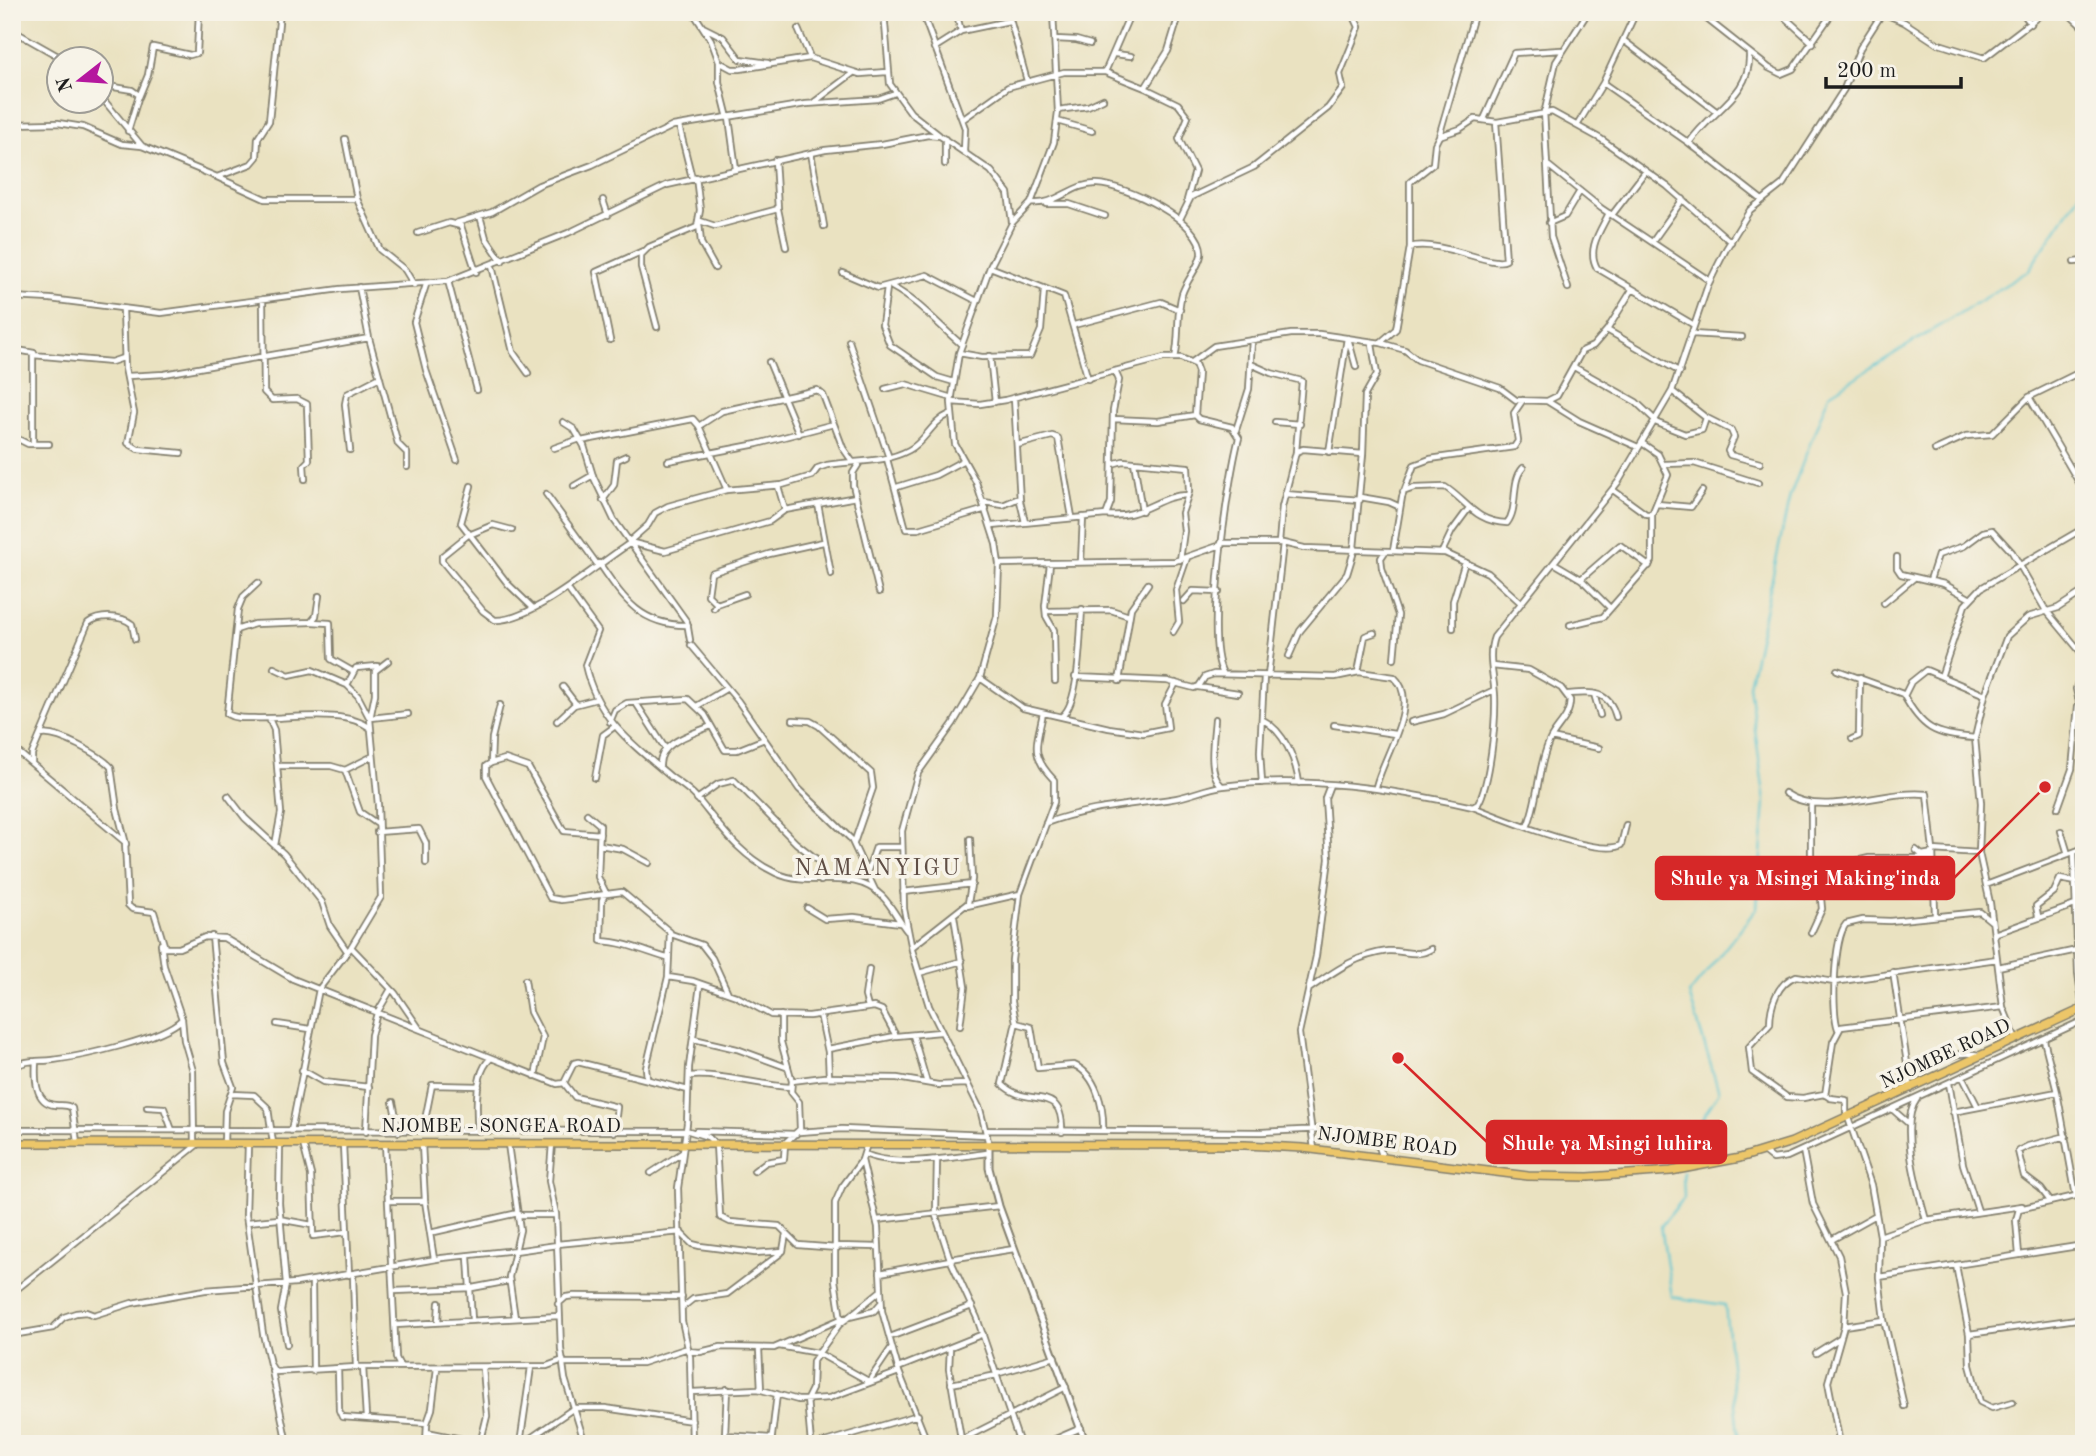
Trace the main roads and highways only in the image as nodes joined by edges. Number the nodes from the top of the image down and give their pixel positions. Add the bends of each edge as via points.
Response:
1 (2084, 1008) edge
2 (12, 1143) edge
3 (988, 1149) joint

1 - 3 highway, NJOMBE ROAD via 1792,1143 1671,1171 1528,1176 1245,1145
2 - 3 highway, NJOMBE - SONGEA ROAD via 867,1143

